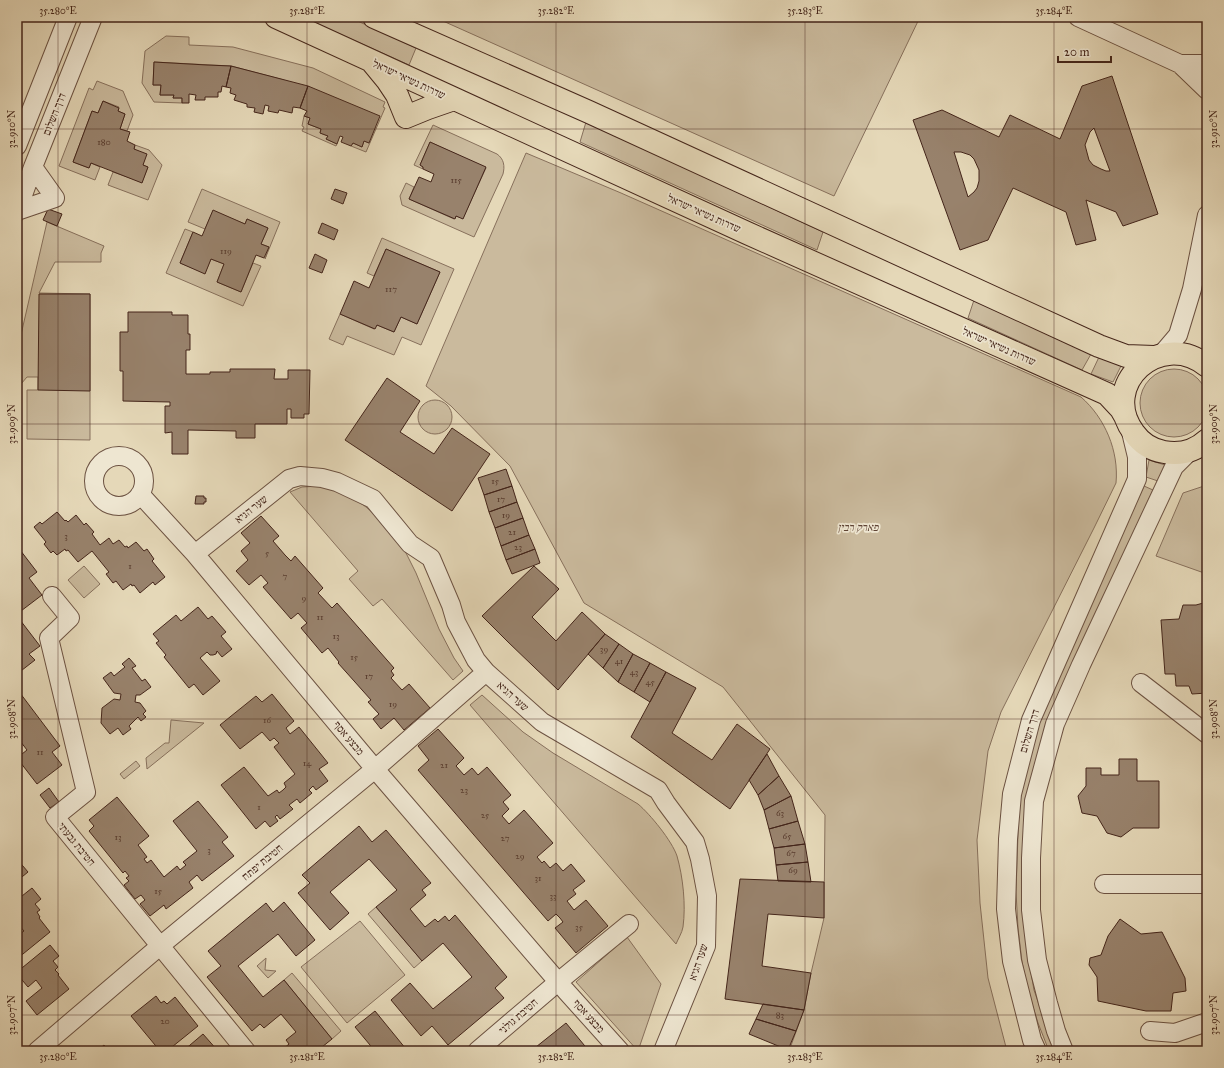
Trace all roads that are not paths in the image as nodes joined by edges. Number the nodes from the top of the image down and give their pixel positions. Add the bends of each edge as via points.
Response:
1 (68, 17) edge
2 (93, 17) edge
3 (276, 17) edge
4 (374, 17) edge
5 (1078, 17) edge
6 (371, 61) junction
7 (1180, 64) junction
8 (1207, 64) edge
9 (1207, 90) edge
10 (454, 99) junction
11 (17, 146) edge
12 (33, 168) junction
13 (17, 212) edge
14 (1207, 215) edge
15 (1157, 356) junction
16 (1207, 366) edge
17 (1128, 422) junction
18 (1199, 447) edge
19 (140, 494) dead end
20 (195, 554) junction
21 (52, 596) dead end
22 (486, 672) junction
23 (1142, 683) dead end
24 (1207, 734) edge
25 (375, 769) junction
26 (1104, 884) dead end
27 (1207, 884) edge
28 (629, 924) dead end
29 (160, 946) junction
30 (558, 982) junction
31 (1207, 1022) edge
32 (1150, 1031) dead end
33 (36, 1051) edge
34 (246, 1051) edge
35 (477, 1051) edge
36 (620, 1051) edge
37 (663, 1051) edge
38 (1037, 1051) edge
39 (1064, 1051) edge

1 - 11 street, דרך השלום
2 - 12 street, דרך השלום
3 - 6 main road, שדרות נשיאי ישראל
4 - 15 main road via 589,112 1099,346 1126,356
5 - 7 street
6 - 10 main road, שדרות נשיאי ישראל
6 - 10 main road via 394,91 406,117
7 - 8 street
7 - 9 street
10 - 17 main road, שדרות נשיאי ישראל via 1107,394 1121,409
12 - 13 street, דרך השלום
12 - 13 street via 55,198
14 - 15 street via 1192,289 1178,335
15 - 16 main road via 1185,354
15 - 17 main road via 1136,370 1129,380 1123,404
17 - 18 main road, שדרות נשיאי ישראל via 1142,442 1159,451 1173,453
17 - 38 street, דרך השלום via 1137,457 1137,479 1031,720 1012,794 1006,909 1012,961
18 - 39 street via 1174,467 1081,665 1055,724 1034,801 1031,910 1037,960
19 - 20 street, מבצע אסף
20 - 22 street, שער הגיא via 289,479 300,476 322,478 344,485 373,499 410,544 431,558 456,622 476,660
20 - 25 street, מבצע אסף
21 - 29 street, חטיבת גבעתי via 70,618 50,638 86,792 55,817
22 - 25 street, חטיבת יפתח
22 - 37 street, שער הגיא via 542,722 658,790 695,842 707,896 706,946
23 - 24 street
25 - 29 street, חטיבת יפתח
25 - 30 street, מבצע אסף
26 - 27 street
28 - 30 street
29 - 33 street, חטיבת יפתח
29 - 34 street, חטיבת גבעתי
30 - 35 street, חטיבת גולני
30 - 36 street, מבצע אסף
31 - 32 street via 1175,1033

